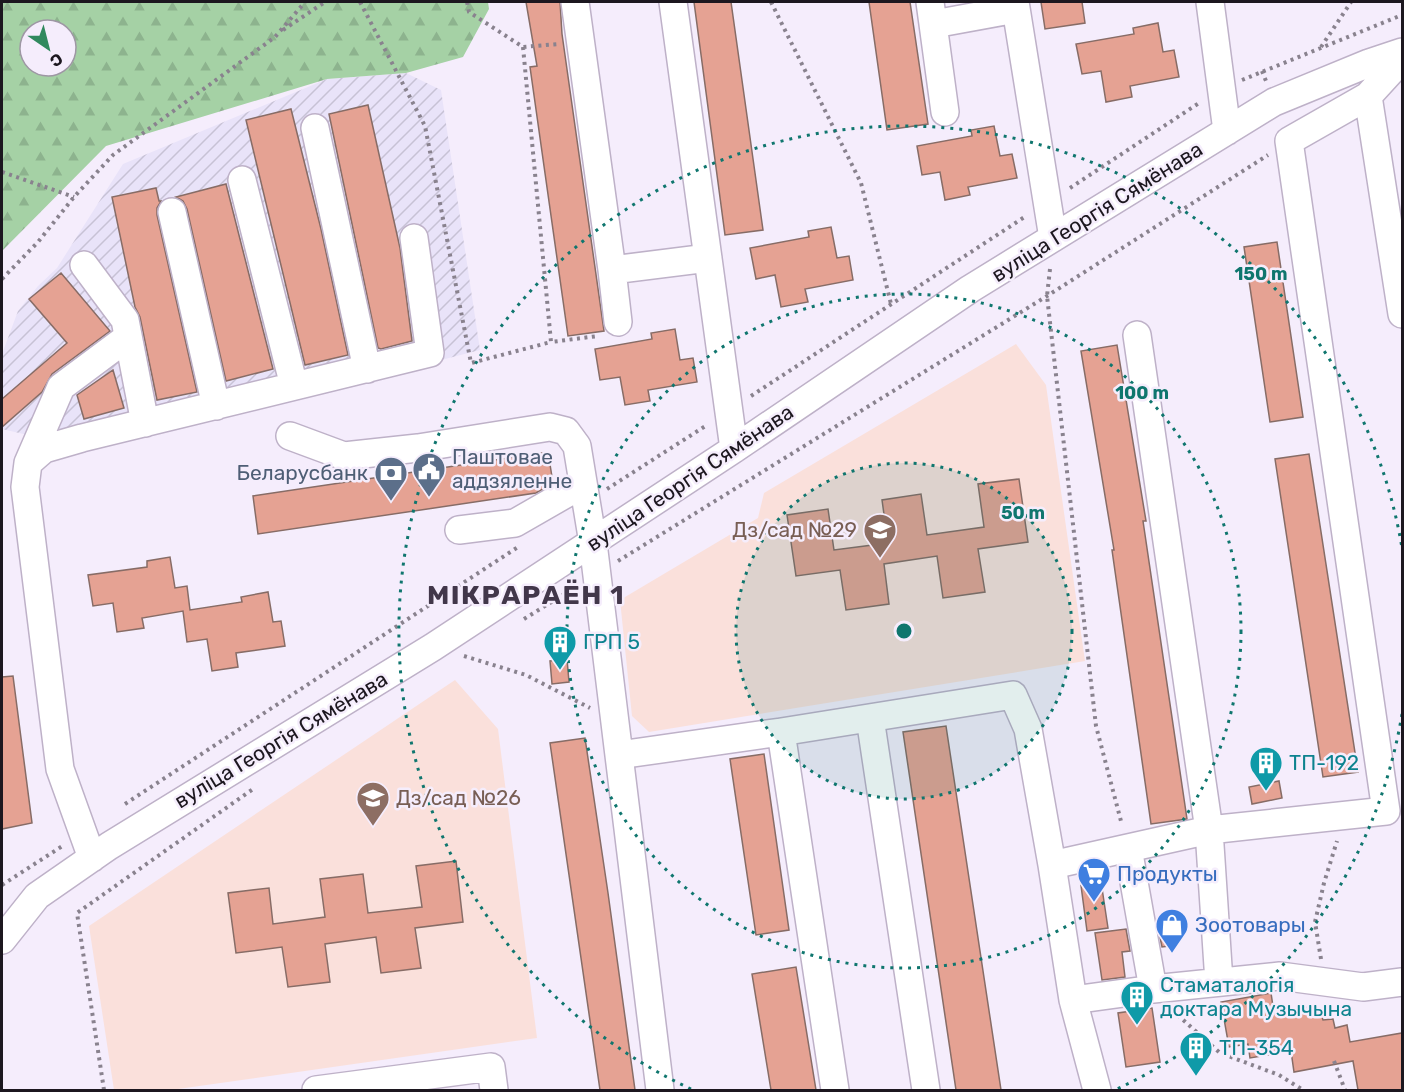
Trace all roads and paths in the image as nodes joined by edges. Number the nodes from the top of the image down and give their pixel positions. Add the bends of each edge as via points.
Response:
1 (305, 2) edge
2 (325, 2) edge
3 (360, 2) edge
4 (467, 2) edge
5 (575, 2) edge
6 (673, 2) edge
7 (771, 2) edge
8 (1210, 2) edge
9 (1351, 2) edge
10 (1016, 5) edge
11 (932, 13) edge
12 (1402, 15) edge
13 (279, 33) junction
14 (581, 43) junction
15 (523, 47) junction
16 (1321, 48) junction
17 (1402, 51) edge
18 (1402, 59) edge
19 (1221, 88) junction
20 (1368, 96) junction
21 (945, 112) dead end
22 (315, 128) dead end
23 (1227, 131) junction
24 (1289, 141) junction
25 (2, 172) edge
26 (242, 180) dead end
27 (74, 197) junction
28 (1047, 202) junction
29 (172, 212) dead end
30 (414, 238) dead end
31 (1053, 238) junction
32 (708, 258) junction
33 (84, 265) dead end
34 (612, 270) junction
35 (2, 279) edge
36 (1047, 296) junction
37 (891, 304) junction
38 (1402, 314) edge
39 (618, 322) joint
40 (1137, 335) dead end
41 (128, 337) junction
42 (551, 342) junction
43 (367, 369) junction
44 (294, 386) junction
45 (216, 406) junction
46 (729, 410) junction
47 (145, 423) junction
48 (291, 436) dead end
49 (734, 449) junction
50 (28, 463) junction
51 (585, 494) junction
52 (459, 530) dead end
53 (527, 542) dead end
54 (593, 543) junction
55 (597, 574) junction
56 (521, 621) dead end
57 (474, 651) dead end
58 (444, 655) junction
59 (464, 657) junction
60 (870, 718) junction
61 (781, 732) junction
62 (618, 744) junction
63 (258, 786) dead end
64 (122, 806) dead end
65 (1394, 810) edge
66 (1345, 815) junction
67 (1209, 830) junction
68 (83, 832) junction
69 (1128, 848) junction
70 (92, 858) junction
71 (1052, 865) junction
72 (2, 885) edge
73 (7, 923) edge
74 (1219, 982) junction
75 (1326, 982) junction
76 (1402, 982) edge
77 (1153, 989) junction
78 (1073, 1000) junction
79 (1334, 1061) dead end
80 (104, 1090) edge
81 (316, 1090) edge
82 (494, 1090) edge
83 (660, 1090) edge
84 (835, 1090) edge
85 (926, 1090) edge
86 (1096, 1090) edge
87 (1303, 1090) edge
88 (1345, 1090) edge

1 - 13 path
2 - 13 path
3 - 42 path via 425,126 471,363
4 - 15 path via 469,12
5 - 14 street
6 - 32 street
7 - 37 path via 861,183
8 - 19 street
9 - 16 path
10 - 11 street
10 - 28 street
11 - 21 street
12 - 16 path
13 - 27 path via 114,155
14 - 15 path
14 - 34 street
15 - 42 path
16 - 19 path
17 - 23 street, вуліца Георгія Сямёнава via 1274,102
18 - 20 street
19 - 23 street
19 - 28 path
20 - 24 street
20 - 38 street
22 - 43 street
23 - 31 street, вуліца Георгія Сямёнава
24 - 36 path
24 - 65 street
25 - 27 path
26 - 44 street
27 - 35 path
28 - 31 street
28 - 37 path
29 - 45 street
30 - 43 street via 430,353
31 - 36 path
31 - 49 street, вуліца Георгія Сямёнава
32 - 34 street
32 - 46 street
33 - 41 street via 125,320
34 - 39 street
36 - 55 path
36 - 69 path via 1096,726
37 - 46 path
39 - 42 path via 612,334
40 - 67 street
41 - 47 street
41 - 50 street via 61,387
43 - 44 street
44 - 45 street
45 - 47 street
46 - 49 street
46 - 51 path
47 - 50 street via 44,449
48 - 51 street via 344,456 549,427 566,431 577,446
49 - 54 street, вуліца Георгія Сямёнава
50 - 68 street via 25,487 60,769
51 - 52 street via 515,523
51 - 54 street
53 - 64 path
54 - 55 street
54 - 58 street, вуліца Георгія Сямёнава
55 - 56 path
55 - 62 street
57 - 59 path
58 - 59 path
58 - 59 path
58 - 70 street, вуліца Георгія Сямёнава
59 - 62 path via 526,675 599,713
60 - 61 street
60 - 71 street via 1013,695 1028,729
60 - 85 street
61 - 62 street
61 - 84 street
62 - 83 street
63 - 80 path via 77,913
65 - 66 street
66 - 67 street
66 - 75 path via 1315,922
67 - 69 street
67 - 74 street
68 - 70 street
68 - 72 path
69 - 71 street
69 - 77 street
70 - 73 street, вуліца Георгія Сямёнава via 37,896
71 - 78 street
74 - 75 street via 1280,976
74 - 77 street
75 - 76 street via 1363,987
77 - 78 street
77 - 87 path via 1180,1019 1220,1053 1279,1075
78 - 86 street
79 - 88 path
81 - 82 street via 491,1067

